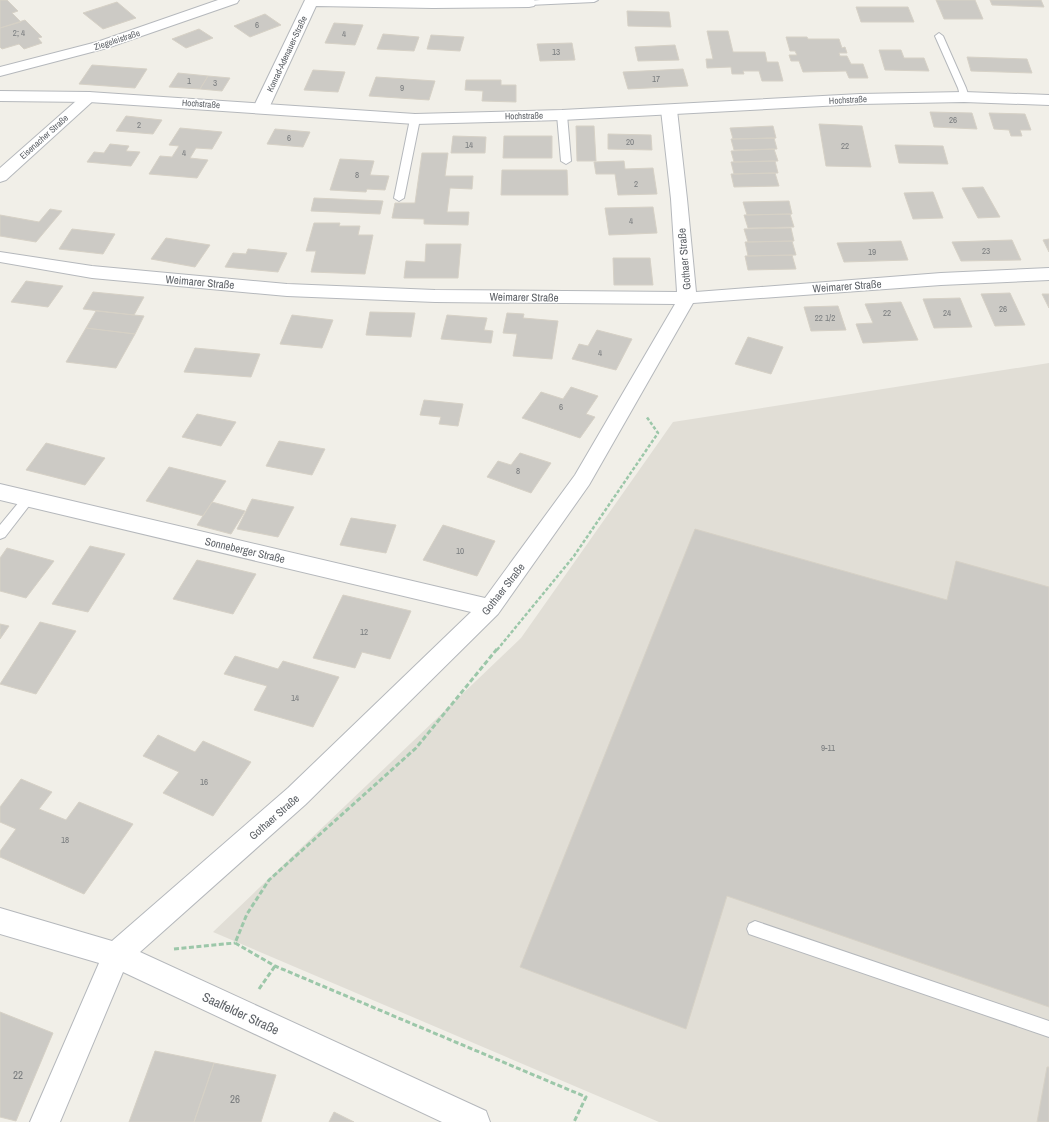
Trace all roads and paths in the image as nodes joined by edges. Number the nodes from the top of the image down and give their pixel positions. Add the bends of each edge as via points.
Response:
1 (232, 0) edge
2 (594, 0) edge
3 (312, 1) edge
4 (529, 3) joint
5 (940, 36) dead end
6 (0, 72) edge
7 (0, 96) edge
8 (89, 97) junction
9 (964, 97) junction
10 (1049, 100) edge
11 (261, 108) junction
12 (669, 110) junction
13 (562, 115) junction
14 (415, 119) junction
15 (566, 161) dead end
16 (0, 177) edge
17 (399, 198) dead end
18 (0, 257) edge
19 (1049, 274) edge
20 (687, 298) junction
21 (632, 395) junction
22 (0, 492) edge
23 (28, 499) junction
24 (0, 534) edge
25 (490, 608) junction
26 (0, 921) edge
27 (755, 929) dead end
28 (116, 955) junction
29 (1049, 1029) edge
30 (45, 1122) edge
31 (475, 1122) edge
32 (574, 1122) edge

1 - 6 street, Ziegeleistraße via 102,45
2 - 4 lane
3 - 4 street
3 - 11 street, Konrad-Adenauer-Straße
5 - 9 lane
7 - 8 street, Hochstraße
8 - 11 street, Hochstraße
8 - 16 street, Eisenacher Straße
9 - 10 street, Hochstraße
9 - 12 street, Hochstraße via 860,99
11 - 14 street, Hochstraße
12 - 13 street, Hochstraße
12 - 20 street, Gothaer Straße
13 - 14 street, Hochstraße
13 - 15 lane
14 - 17 lane
18 - 20 street, Weimarer Straße via 92,272 287,290 435,296
19 - 20 street, Weimarer Straße via 941,279
20 - 21 street, Gothaer Straße
21 - 25 street, Gothaer Straße via 582,480
21 - 32 path via 658,432 574,556 416,748 269,880 247,914 235,943 275,966 586,1097
22 - 23 street, Sonneberger Straße
23 - 24 lane
23 - 25 street, Sonneberger Straße
25 - 28 street, Gothaer Straße via 298,796
26 - 28 street, Saalfelder Straße
27 - 29 lane
28 - 30 street
28 - 31 street, Saalfelder Straße

